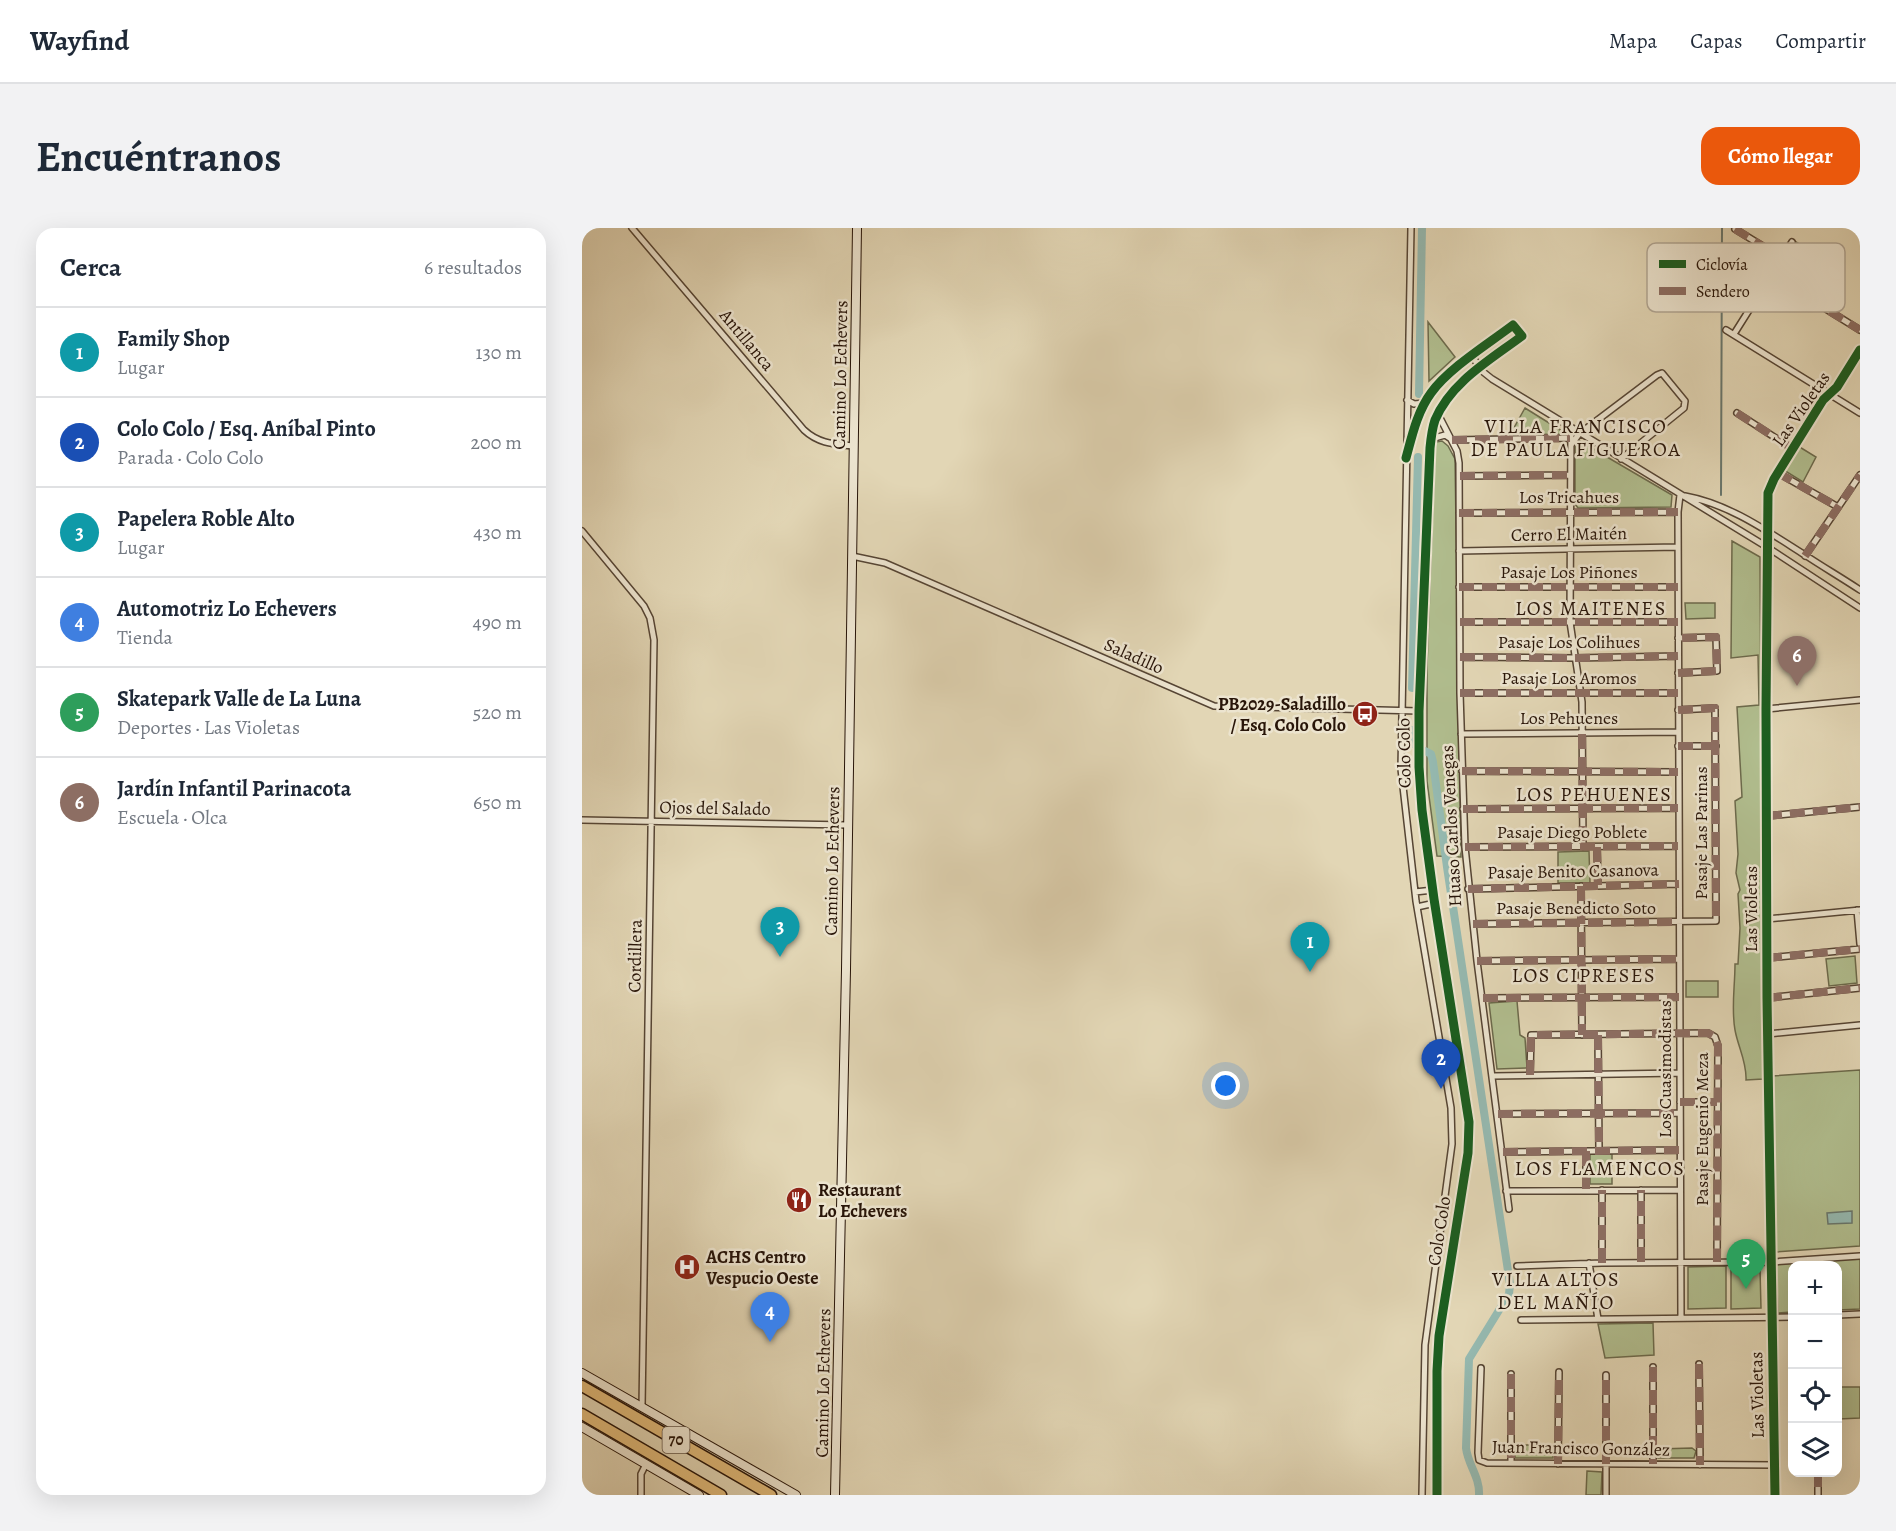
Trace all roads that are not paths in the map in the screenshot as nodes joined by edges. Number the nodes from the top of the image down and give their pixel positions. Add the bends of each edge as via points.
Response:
1 (632, 228) edge
2 (857, 228) edge
3 (1411, 228) edge
4 (1735, 229) edge
5 (1758, 243) edge
6 (1748, 312) edge
7 (1831, 312) edge
8 (1726, 330) dead end
9 (1860, 330) edge
10 (1734, 334) junction
11 (1860, 350) edge
12 (1472, 356) junction
13 (1479, 368) junction
14 (1830, 394) junction
15 (1407, 400) junction
16 (1425, 403) junction
17 (1737, 412) dead end
18 (1860, 413) edge
19 (1438, 414) junction
20 (1571, 428) junction
21 (1579, 434) junction
22 (1570, 438) junction
23 (1431, 439) junction
24 (1452, 440) junction
25 (854, 446) junction
26 (1570, 447) junction
27 (1793, 449) junction
28 (1406, 458) junction
29 (1621, 459) junction
30 (1778, 472) junction
31 (1569, 475) junction
32 (1860, 475) edge
33 (1460, 476) junction
34 (1680, 495) junction
35 (1838, 507) junction
36 (1569, 512) junction
37 (1678, 512) junction
38 (1460, 513) junction
39 (582, 531) edge
40 (1767, 531) junction
41 (1678, 547) junction
42 (1767, 547) junction
43 (1569, 549) junction
44 (1459, 550) junction
45 (852, 556) junction
46 (1805, 556) junction
47 (1570, 586) junction
48 (1459, 587) junction
49 (1678, 587) junction
50 (1860, 590) edge
51 (1860, 608) edge
52 (1460, 622) junction
53 (1570, 622) junction
54 (1678, 622) junction
55 (1678, 638) junction
56 (1678, 656) junction
57 (1460, 657) junction
58 (1575, 658) junction
59 (1678, 673) junction
60 (1460, 693) junction
61 (1678, 693) junction
62 (1581, 694) junction
63 (1860, 700) edge
64 (1766, 709) junction
65 (1678, 710) junction
66 (1401, 711) junction
67 (1419, 711) junction
68 (1678, 732) junction
69 (1461, 734) junction
70 (1582, 734) junction
71 (1678, 746) junction
72 (1716, 746) junction
73 (1462, 771) junction
74 (1583, 772) junction
75 (1678, 772) junction
76 (1860, 807) edge
77 (1678, 808) junction
78 (1463, 809) junction
79 (1583, 809) junction
80 (1767, 816) junction
81 (582, 820) edge
82 (652, 822) junction
83 (848, 825) junction
84 (1678, 846) junction
85 (1465, 847) junction
86 (1583, 847) junction
87 (1596, 847) junction
88 (1679, 884) junction
89 (1581, 886) junction
90 (1598, 886) junction
91 (1468, 889) junction
92 (1433, 890) junction
93 (1415, 892) junction
94 (1435, 903) junction
95 (1417, 907) junction
96 (1858, 910) edge
97 (1767, 919) junction
98 (1716, 921) joint
99 (1679, 922) junction
100 (1581, 923) junction
101 (1473, 924) junction
102 (1860, 944) edge
103 (1860, 949) edge
104 (1767, 958) junction
105 (1581, 960) junction
106 (1679, 960) junction
107 (1477, 961) junction
108 (1860, 988) edge
109 (1679, 997) junction
110 (1483, 998) junction
111 (1582, 998) junction
112 (1767, 998) junction
113 (1860, 1025) edge
114 (1680, 1034) junction
115 (1768, 1034) junction
116 (1582, 1035) junction
117 (1598, 1035) junction
118 (1680, 1073) junction
119 (1598, 1074) junction
120 (1530, 1075) junction
121 (1493, 1076) junction
122 (1680, 1102) junction
123 (1716, 1102) junction
124 (1680, 1113) junction
125 (1498, 1114) junction
126 (1599, 1114) junction
127 (1680, 1150) junction
128 (1586, 1151) junction
129 (1599, 1151) junction
130 (1503, 1152) junction
131 (1587, 1190) junction
132 (1602, 1190) junction
133 (1641, 1190) junction
134 (1680, 1190) junction
135 (1506, 1191) junction
136 (1509, 1209) dead end
137 (1438, 1248) junction
138 (1453, 1251) junction
139 (1860, 1256) edge
140 (1436, 1261) junction
141 (1641, 1262) junction
142 (1681, 1262) junction
143 (1717, 1262) junction
144 (1771, 1262) junction
145 (1589, 1263) junction
146 (1602, 1263) junction
147 (1451, 1264) junction
148 (1517, 1266) dead end
149 (1860, 1314) edge
150 (1842, 1315) edge
151 (1788, 1317) edge
152 (1681, 1318) junction
153 (1772, 1318) junction
154 (1598, 1319) junction
155 (1521, 1320) dead end
156 (1699, 1364) dead end
157 (1653, 1367) dead end
158 (1481, 1368) dead end
159 (1559, 1372) dead end
160 (582, 1373) edge
161 (1511, 1374) dead end
162 (1606, 1375) dead end
163 (582, 1386) edge
164 (642, 1407) junction
165 (582, 1414) edge
166 (582, 1427) edge
167 (1423, 1430) junction
168 (1437, 1439) junction
169 (1511, 1463) junction
170 (646, 1464) junction
171 (1558, 1464) junction
172 (1606, 1464) junction
173 (1653, 1464) junction
174 (1700, 1465) junction
175 (1775, 1465) junction
176 (1818, 1477) edge
177 (641, 1495) edge
178 (699, 1495) edge
179 (721, 1495) edge
180 (771, 1495) edge
181 (796, 1495) edge
182 (835, 1495) edge
183 (1422, 1495) edge
184 (1437, 1495) edge
185 (1606, 1495) edge
186 (1775, 1495) edge
187 (1818, 1495) edge

1 - 25 street, Antillanca via 804,430 828,444
2 - 25 main road, Camino Lo Echevers
3 - 15 street, Colo Colo
4 - 5 street
6 - 10 street
7 - 9 street
8 - 10 street
10 - 14 street
11 - 14 street, Las Violetas
12 - 13 street
12 - 13 street, Colo Colo via 1513,324 1522,336
12 - 16 street, Colo Colo via 1443,380
13 - 19 street, Colo Colo via 1457,387
13 - 20 street
14 - 18 street
14 - 27 street, Las Violetas
15 - 16 street
15 - 28 street, Colo Colo
16 - 28 street, Colo Colo
17 - 27 street
19 - 23 street, Colo Colo
19 - 24 street, Huaso Carlos Venegas
20 - 21 street
20 - 22 street
21 - 26 street
21 - 29 street
21 - 29 street via 1660,373 1665,375 1684,401 1684,408
22 - 24 street
22 - 26 street
23 - 24 street via 1444,435
23 - 67 street, Colo Colo
24 - 33 street, Huaso Carlos Venegas
25 - 45 main road, Camino Lo Echevers
26 - 31 street
27 - 30 street, Las Violetas
28 - 66 street, Colo Colo
29 - 34 street
30 - 35 street
30 - 40 street, Las Violetas via 1768,493
31 - 33 street
31 - 36 street
32 - 35 street
33 - 38 street, Huaso Carlos Venegas
34 - 37 street, Los Cuasimodistas
34 - 40 street via 1710,502
34 - 42 street
35 - 46 street
36 - 37 street, Los Tricahues
36 - 38 street, Los Tricahues
36 - 43 street
37 - 41 street, Los Cuasimodistas
38 - 44 street, Huaso Carlos Venegas
39 - 82 street, Cordillera via 640,601 652,625
40 - 42 street, Las Violetas
40 - 46 street
41 - 43 street, Cerro El Maitén
41 - 49 street, Los Cuasimodistas
42 - 51 street
42 - 64 street, Las Violetas
43 - 44 street, Cerro El Maitén
43 - 47 street
44 - 48 street, Huaso Carlos Venegas
45 - 66 street, Saladillo via 885,563 1214,706
45 - 83 main road, Camino Lo Echevers
46 - 50 street
47 - 48 street, Pasaje Los Piñones
47 - 49 street, Pasaje Los Piñones
47 - 53 street
48 - 52 street, Huaso Carlos Venegas
49 - 54 street, Los Cuasimodistas
52 - 53 street
52 - 57 street, Huaso Carlos Venegas
53 - 54 street
53 - 58 street
54 - 55 street, Los Cuasimodistas
55 - 56 street, Los Cuasimodistas
55 - 59 street via 1716,637 1717,671
56 - 58 street, Pasaje Los Colihues
56 - 59 street, Los Cuasimodistas
57 - 58 street, Pasaje Los Colihues
57 - 60 street, Huaso Carlos Venegas
58 - 62 street
59 - 61 street, Los Cuasimodistas
60 - 62 street, Pasaje Los Aromos
60 - 69 street, Huaso Carlos Venegas
61 - 62 street, Pasaje Los Aromos
61 - 65 street, Los Cuasimodistas
62 - 70 street
63 - 64 street
64 - 80 street, Las Violetas
65 - 68 street, Los Cuasimodistas
65 - 72 street, Pasaje Las Parinas via 1715,708
66 - 67 street, Saladillo
66 - 93 street, Colo Colo via 1401,769
67 - 92 street, Colo Colo via 1422,810
68 - 70 street, Los Pehuenes
68 - 71 street, Los Cuasimodistas
69 - 70 street, Los Pehuenes
69 - 73 street, Huaso Carlos Venegas
70 - 74 street
71 - 72 street, Pasaje Las Parinas
71 - 75 street, Los Cuasimodistas
72 - 98 street, Pasaje Las Parinas
73 - 74 street
73 - 78 street, Huaso Carlos Venegas
74 - 75 street
74 - 79 street
75 - 77 street, Los Cuasimodistas
76 - 80 street
77 - 79 street
77 - 84 street, Los Cuasimodistas
78 - 79 street
78 - 85 street, Huaso Carlos Venegas
79 - 86 street
80 - 97 street, Las Violetas
81 - 82 street, Ojos del Salado
82 - 83 street, Ojos del Salado
82 - 164 street, Cordillera
83 - 182 main road, Camino Lo Echevers
84 - 87 street, Pasaje Diego Poblete
84 - 88 street, Los Cuasimodistas
85 - 86 street, Pasaje Diego Poblete
85 - 91 street, Huaso Carlos Venegas
86 - 87 street, Pasaje Diego Poblete
87 - 90 street
88 - 90 street, Pasaje Benito Casanova
88 - 99 street, Los Cuasimodistas
89 - 90 street, Pasaje Benito Casanova
89 - 91 street, Pasaje Benito Casanova
89 - 100 street
91 - 101 street, Huaso Carlos Venegas
92 - 93 street
92 - 94 street, Colo Colo
93 - 95 street, Colo Colo
94 - 95 street
94 - 138 street, Colo Colo via 1469,1122
95 - 137 street, Colo Colo via 1451,1108 1452,1144
96 - 97 street
96 - 102 street
97 - 104 street, Las Violetas
98 - 99 street, Pasaje Benedicto Soto
99 - 100 street, Pasaje Benedicto Soto
99 - 106 street, Los Cuasimodistas
100 - 101 street, Pasaje Benedicto Soto
100 - 105 street
101 - 107 street, Huaso Carlos Venegas
103 - 104 street
104 - 112 street, Las Violetas
105 - 106 street
105 - 107 street
105 - 111 street
106 - 109 street, Los Cuasimodistas
107 - 110 street, Huaso Carlos Venegas
108 - 112 street
109 - 111 street
109 - 114 street, Los Cuasimodistas
110 - 111 street
110 - 121 street, Huaso Carlos Venegas
111 - 116 street
112 - 115 street, Las Violetas
113 - 115 street
114 - 117 street, Pasaje Eugenio Meza
114 - 118 street, Los Cuasimodistas
114 - 123 street, Pasaje Eugenio Meza via 1708,1033 1715,1037
115 - 144 street, Las Violetas
116 - 117 street, Pasaje Eugenio Meza
116 - 120 street, Pasaje Eugenio Meza via 1531,1035
117 - 119 street
118 - 119 street
118 - 122 street, Los Cuasimodistas
119 - 120 street
119 - 126 street
120 - 121 street
121 - 125 street, Huaso Carlos Venegas
122 - 123 street
122 - 124 street, Los Cuasimodistas
123 - 143 street, Pasaje Eugenio Meza
124 - 126 street
124 - 127 street, Los Cuasimodistas
125 - 126 street
125 - 130 street, Huaso Carlos Venegas
126 - 129 street
127 - 129 street
127 - 134 street, Los Cuasimodistas
128 - 129 street
128 - 130 street
128 - 131 street
130 - 135 street, Huaso Carlos Venegas
131 - 132 street
131 - 135 street
132 - 133 street
132 - 146 street
133 - 134 street
133 - 141 street
134 - 142 street, Los Cuasimodistas
135 - 136 street, Huaso Carlos Venegas
137 - 138 street, Colo Colo
137 - 140 street, Colo Colo
138 - 147 street, Colo Colo
139 - 144 street
140 - 147 street, Colo Colo
140 - 167 street, Colo Colo via 1425,1345
141 - 142 street
141 - 146 street
142 - 143 street
142 - 152 street, Los Cuasimodistas
143 - 144 street
144 - 153 street, Las Violetas
145 - 146 street
145 - 148 street
145 - 154 street
147 - 168 street, Colo Colo via 1439,1336
149 - 150 street
151 - 153 street
152 - 153 street
152 - 154 street
153 - 175 street, Las Violetas
154 - 155 street
156 - 174 street
157 - 173 street
158 - 169 street, Juan Francisco González via 1479,1460
159 - 171 street
160 - 164 main road
161 - 169 street
162 - 172 street
163 - 180 highway, 70
164 - 181 main road
165 - 179 highway, 70
166 - 170 main road
167 - 168 street
167 - 183 street, Colo Colo
168 - 184 street, Colo Colo
169 - 171 street, Juan Francisco González
170 - 177 street via 641,1474
170 - 178 main road
171 - 172 street, Juan Francisco González
172 - 173 street, Juan Francisco González
172 - 185 street
173 - 174 street, Juan Francisco González
174 - 175 street, Juan Francisco González
175 - 186 street, Las Violetas
176 - 187 street

